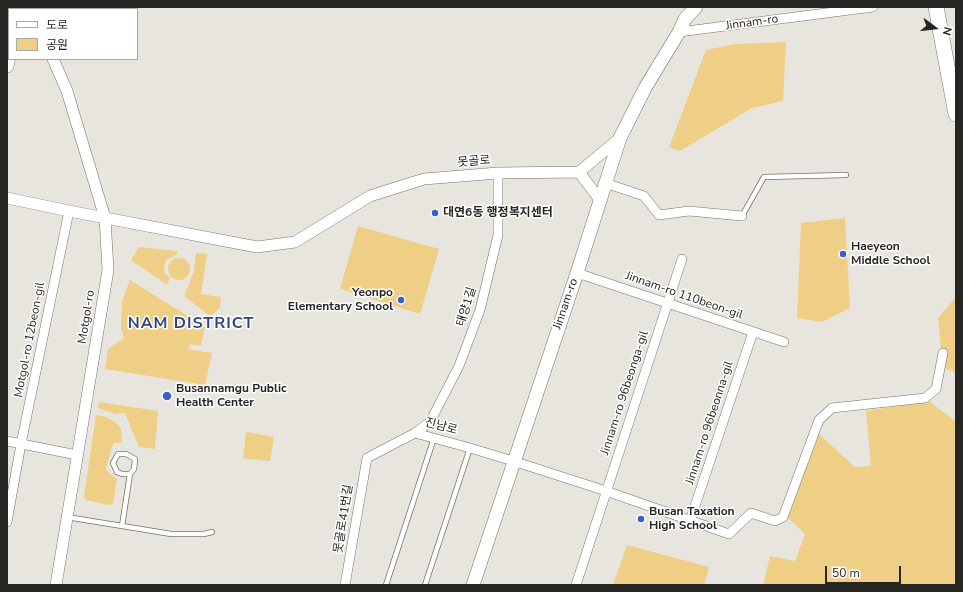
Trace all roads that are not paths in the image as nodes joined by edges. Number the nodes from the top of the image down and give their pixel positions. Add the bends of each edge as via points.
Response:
1 (696, 7) edge
2 (873, 7) edge
3 (936, 7) edge
4 (687, 13) edge
5 (679, 32) junction
6 (52, 60) edge
7 (956, 114) edge
8 (620, 138) junction
9 (579, 172) junction
10 (498, 173) junction
11 (846, 175) dead end
12 (605, 183) junction
13 (7, 198) edge
14 (600, 200) junction
15 (68, 210) junction
16 (742, 216) joint
17 (105, 218) junction
18 (682, 258) dead end
19 (577, 273) junction
20 (667, 303) junction
21 (753, 332) junction
22 (784, 342) dead end
23 (943, 353) dead end
24 (415, 433) junction
25 (434, 438) junction
26 (7, 441) edge
27 (21, 444) junction
28 (470, 448) junction
29 (78, 455) junction
30 (367, 458) joint
31 (513, 461) junction
32 (130, 474) junction
33 (606, 491) junction
34 (67, 517) junction
35 (690, 521) junction
36 (7, 522) edge
37 (122, 526) junction
38 (212, 532) dead end
39 (56, 585) edge
40 (345, 585) edge
41 (386, 585) edge
42 (426, 585) edge
43 (473, 585) edge
44 (576, 585) edge

1 - 4 main road, Jinnam-ro
2 - 5 street, Jinnam-ro
3 - 7 highway
4 - 5 main road, Jinnam-ro
5 - 8 main road, Jinnam-ro via 644,88
6 - 17 street, Motgol-ro via 67,91
8 - 9 street
8 - 12 main road, Jinnam-ro
9 - 10 street, 못골로
9 - 14 street
10 - 17 street, 못골로 via 424,179 370,196 295,242 257,247
10 - 24 street, 태양1길 via 498,235 480,310 459,366 430,422
11 - 16 lane via 764,177
12 - 14 main road, Jinnam-ro
12 - 16 street via 644,196 659,215 689,211
13 - 15 street, 못골로
14 - 19 main road, Jinnam-ro
15 - 17 street, 못골로
15 - 27 street, Motgol-ro 12beon-gil
17 - 29 street, Motgol-ro via 108,270
18 - 20 street, Jinnam-ro 96beonga-gil
19 - 20 street, Jinnam-ro 110beon-gil
19 - 31 main road, Jinnam-ro
20 - 21 street, Jinnam-ro 110beon-gil
20 - 33 street, Jinnam-ro 96beonga-gil
21 - 22 street, Jinnam-ro 110beon-gil
21 - 35 street, Jinnam-ro 96beonna-gil
23 - 35 street, 진남로 via 936,389 925,398 832,408 819,420 783,517 775,522 751,513 729,534
24 - 25 street, 진남로
24 - 30 street, 진남로
25 - 28 street, 진남로
25 - 41 lane
26 - 27 street
27 - 29 street
27 - 36 street, Motgol-ro 12beon-gil
28 - 31 street, 진남로
28 - 42 lane
29 - 34 street, Motgol-ro
30 - 40 street, 못골로41번길
31 - 33 street, 진남로
31 - 43 main road, Jinnam-ro
32 - 32 lane via 134,469 135,459 126,454 118,454 113,463 117,472
32 - 37 lane
33 - 35 street, 진남로
33 - 44 street, Jinnam-ro 96beonga-gil
34 - 37 lane
34 - 39 street, Motgol-ro
37 - 38 lane via 171,534

